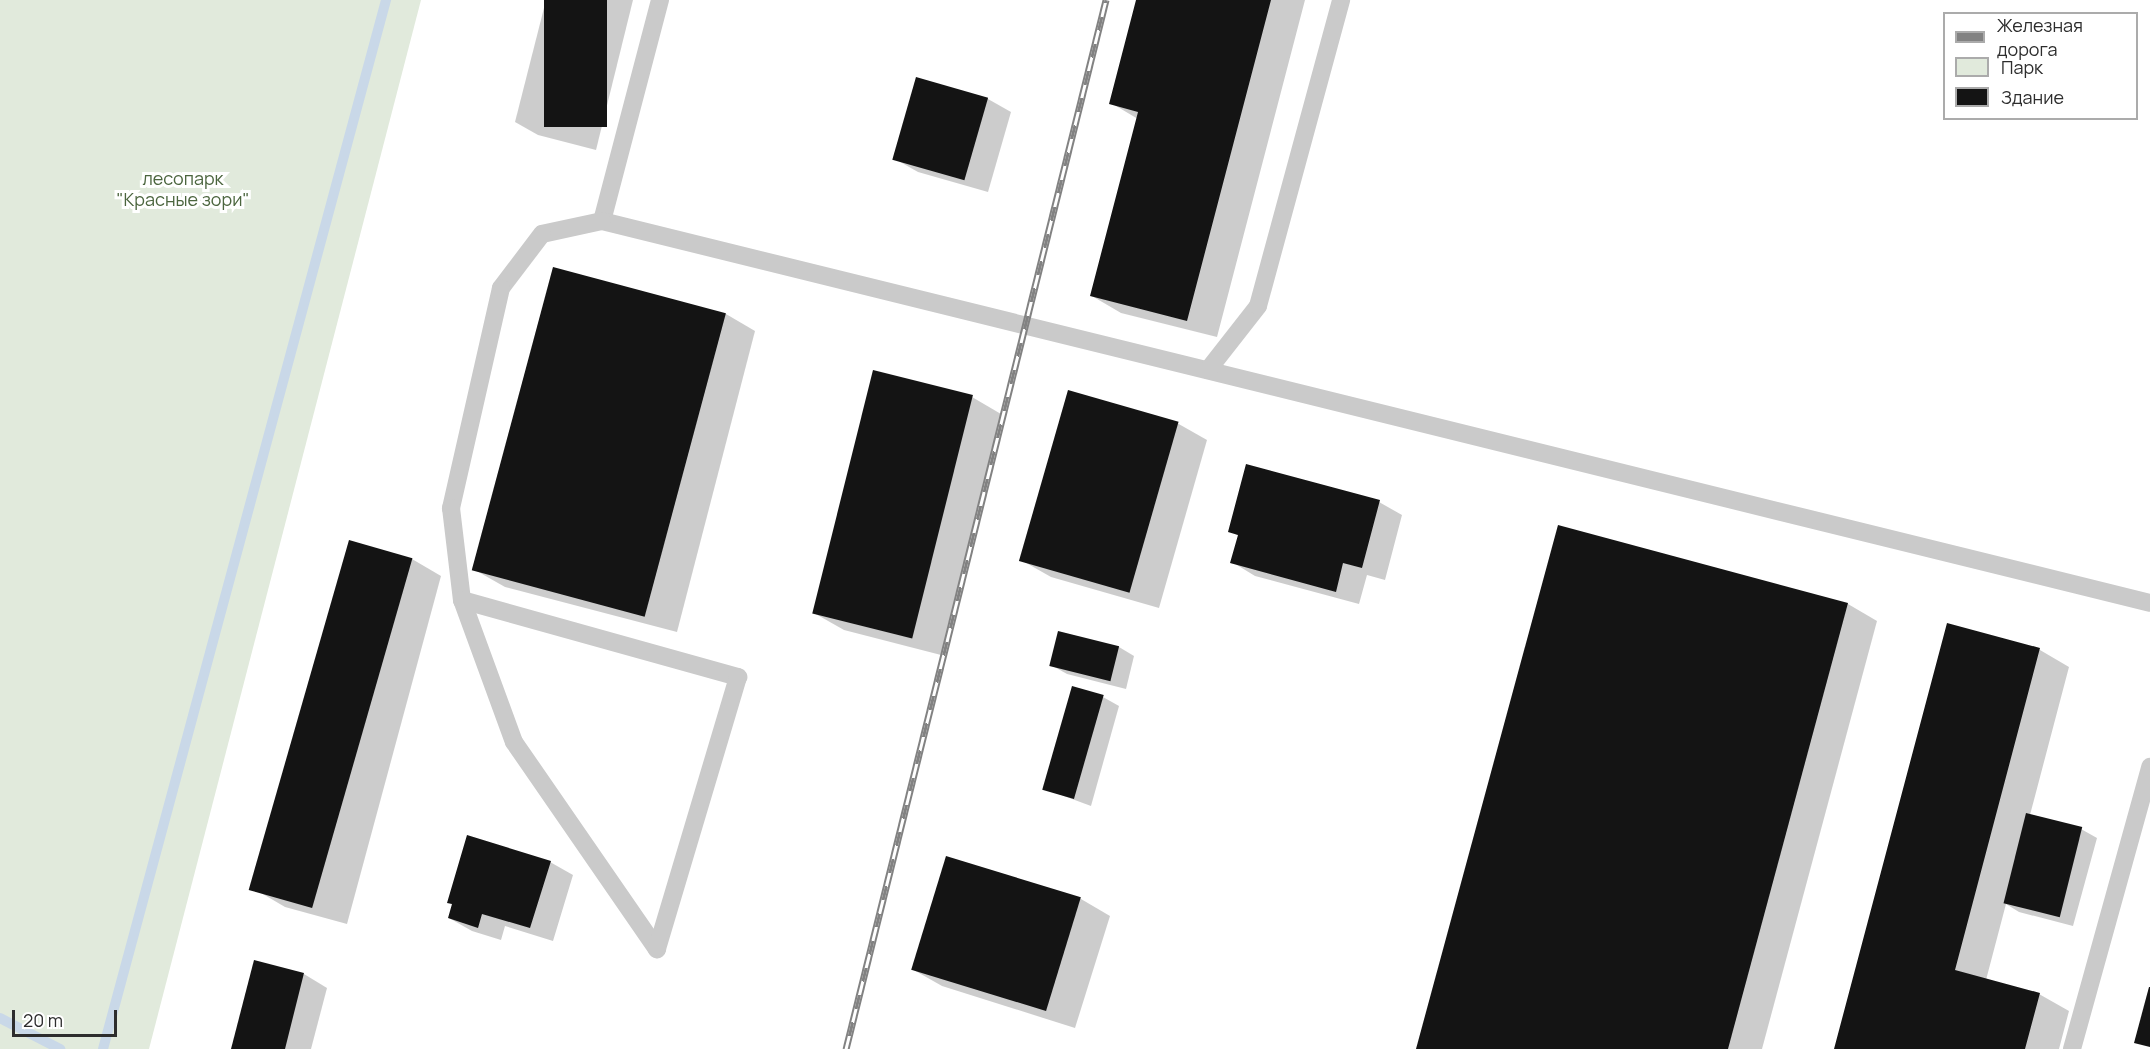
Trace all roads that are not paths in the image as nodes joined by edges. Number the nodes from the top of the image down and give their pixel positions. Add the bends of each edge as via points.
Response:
1 (660, 0) edge
2 (1341, 0) edge
3 (602, 221) junction
4 (1208, 370) junction
5 (462, 600) junction
6 (2150, 603) edge
7 (2150, 767) edge
8 (2072, 1049) edge

1 - 3 lane
2 - 4 lane via 1258,306
3 - 4 lane
3 - 5 lane via 542,234 501,288 451,508
4 - 6 lane
5 - 5 lane via 738,677 657,949 514,742
7 - 8 lane

